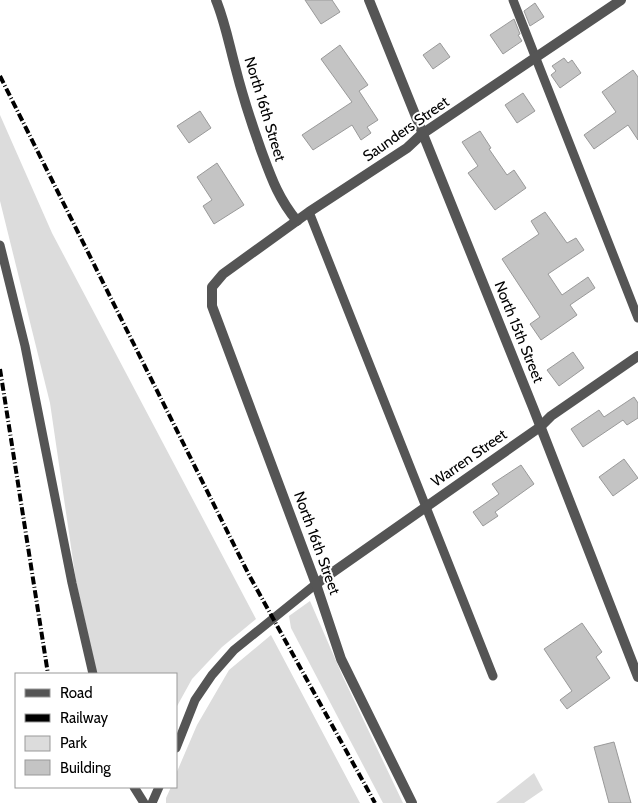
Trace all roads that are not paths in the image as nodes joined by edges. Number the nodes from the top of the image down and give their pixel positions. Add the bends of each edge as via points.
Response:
1 (216, 0) edge
2 (369, 0) edge
3 (512, 0) edge
4 (621, 0) edge
5 (535, 57) junction
6 (422, 134) junction
7 (310, 212) junction
8 (297, 221) junction
9 (0, 245) edge
10 (212, 287) joint
11 (638, 318) edge
12 (638, 356) edge
13 (540, 427) junction
14 (426, 506) junction
15 (316, 584) junction
16 (93, 673) edge
17 (493, 676) dead end
18 (638, 677) edge
19 (178, 743) edge
20 (135, 788) edge
21 (159, 788) edge
22 (144, 803) edge
23 (152, 803) edge
24 (412, 803) edge

1 - 8 street, North 16th Street via 247,109 273,183
2 - 6 street, North 15th Street
3 - 5 lane
4 - 5 street, Saunders Street
5 - 6 street, Saunders Street
5 - 11 lane
6 - 7 street, Saunders Street via 407,148
6 - 13 street, North 15th Street
7 - 8 street, Saunders Street
7 - 14 lane
8 - 10 street, Saunders Street via 223,274
9 - 16 lane via 25,346
10 - 15 street, North 16th Street via 212,306
12 - 13 street, Warren Street
13 - 14 street, Warren Street
13 - 18 street, North 15th Street
14 - 15 street, Warren Street
14 - 17 lane
15 - 19 lane via 234,650 212,675 195,700
15 - 24 street, North 16th Street via 341,659
20 - 22 lane
21 - 23 lane

